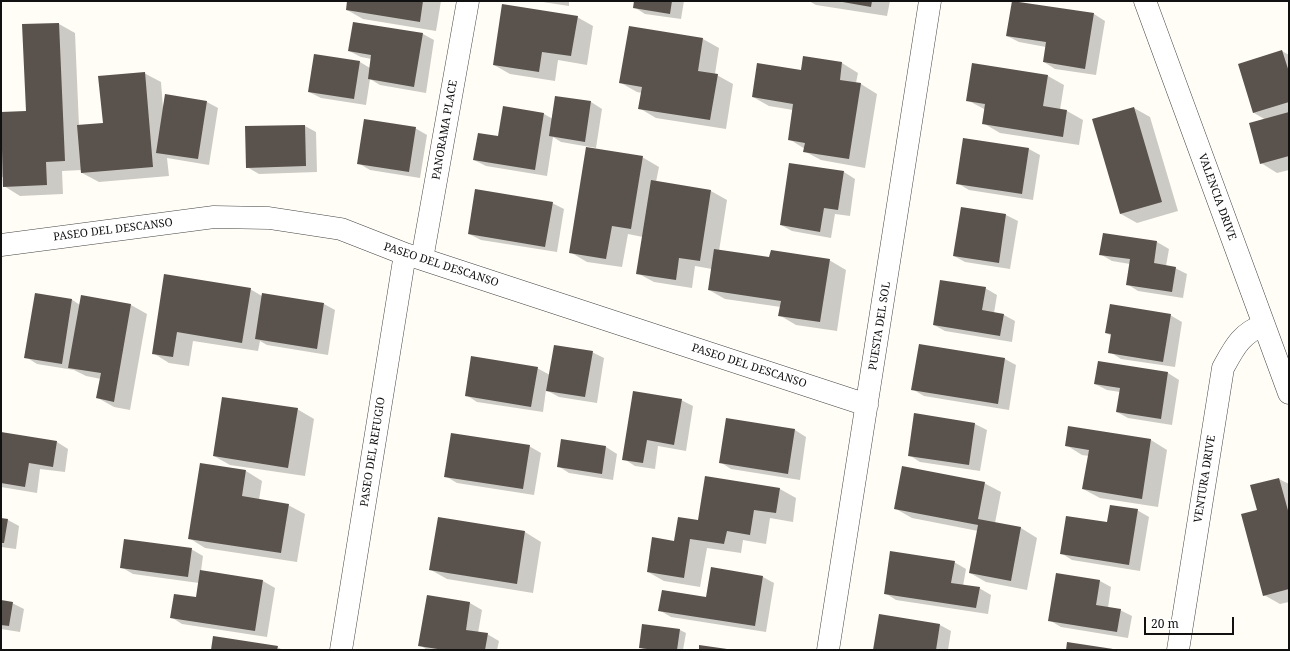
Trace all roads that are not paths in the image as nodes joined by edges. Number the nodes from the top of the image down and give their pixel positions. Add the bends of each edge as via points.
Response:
1 (468, 1) edge
2 (930, 1) edge
3 (1145, 1) edge
4 (1, 245) edge
5 (413, 257) junction
6 (1264, 325) junction
7 (1289, 393) edge
8 (867, 405) junction
9 (341, 650) edge
10 (828, 650) edge
11 (1178, 650) edge

1 - 5 street, PANORAMA PLACE
2 - 8 street, PUESTA DEL SOL
3 - 6 street, VALENCIA DRIVE
4 - 5 street, PASEO DEL DESCANSO via 214,217 269,218 341,229
5 - 8 street, PASEO DEL DESCANSO
5 - 9 street, PASEO DEL REFUGIO
6 - 7 street, VALENCIA DRIVE
6 - 11 street, VENTURA DRIVE via 1244,336 1223,368
8 - 10 street, PUESTA DEL SOL

